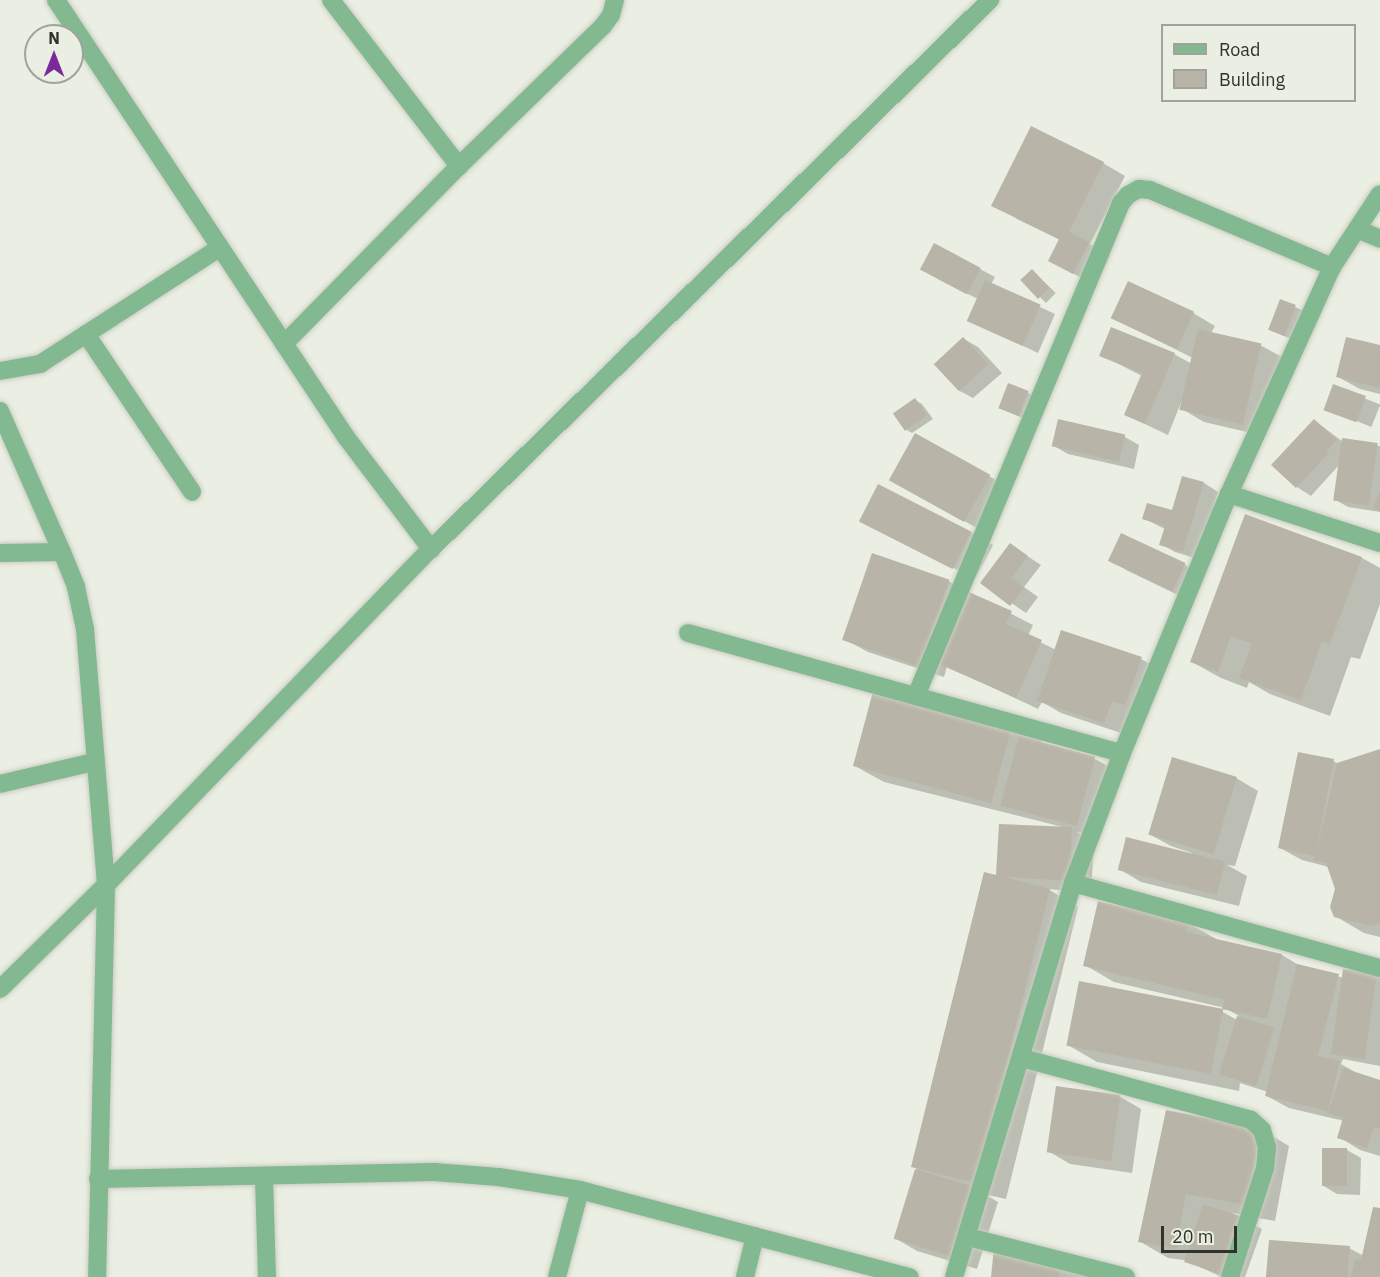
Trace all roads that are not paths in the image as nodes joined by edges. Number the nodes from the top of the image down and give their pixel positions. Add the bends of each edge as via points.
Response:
1 (56, 0) edge
2 (331, 0) edge
3 (615, 0) edge
4 (990, 0) edge
5 (459, 166) junction
6 (1380, 194) edge
7 (1357, 229) junction
8 (1380, 239) edge
9 (219, 248) junction
10 (1332, 267) junction
11 (86, 334) junction
12 (284, 344) junction
13 (0, 371) edge
14 (0, 411) edge
15 (192, 492) dead end
16 (1229, 494) junction
17 (1380, 543) edge
18 (431, 549) junction
19 (62, 552) junction
20 (0, 554) edge
21 (688, 633) dead end
22 (916, 696) junction
23 (1122, 753) junction
24 (94, 762) junction
25 (0, 784) edge
26 (1073, 883) junction
27 (106, 885) junction
28 (1380, 968) edge
29 (0, 989) edge
30 (1022, 1058) junction
31 (264, 1177) junction
32 (98, 1179) junction
33 (580, 1190) junction
34 (755, 1236) junction
35 (968, 1237) junction
36 (97, 1277) edge
37 (267, 1277) edge
38 (557, 1277) edge
39 (745, 1277) edge
40 (910, 1277) edge
41 (954, 1277) edge
42 (1126, 1277) edge
43 (1230, 1277) edge

1 - 9 street
2 - 5 street
3 - 5 street via 603,26
4 - 18 street
5 - 12 street
6 - 7 street
7 - 8 street
7 - 10 street
9 - 11 street
9 - 12 street
10 - 16 street
10 - 22 street via 1150,190 1139,189 1128,195 1121,203
11 - 13 street via 40,364
11 - 15 street
12 - 18 street via 346,437
14 - 19 street
16 - 17 street
16 - 23 street
18 - 27 street
19 - 20 street
19 - 24 street via 76,587 85,629
21 - 22 street
22 - 23 street
23 - 26 street
24 - 25 street
24 - 27 street
26 - 28 street
26 - 30 street
27 - 29 street
27 - 32 street
30 - 35 street
30 - 43 street via 1251,1120 1262,1130 1267,1147 1265,1168
31 - 32 street
31 - 33 street via 434,1172
31 - 37 street
32 - 36 street
33 - 34 street
33 - 38 street
34 - 39 street
34 - 40 street
35 - 41 street
35 - 42 street

